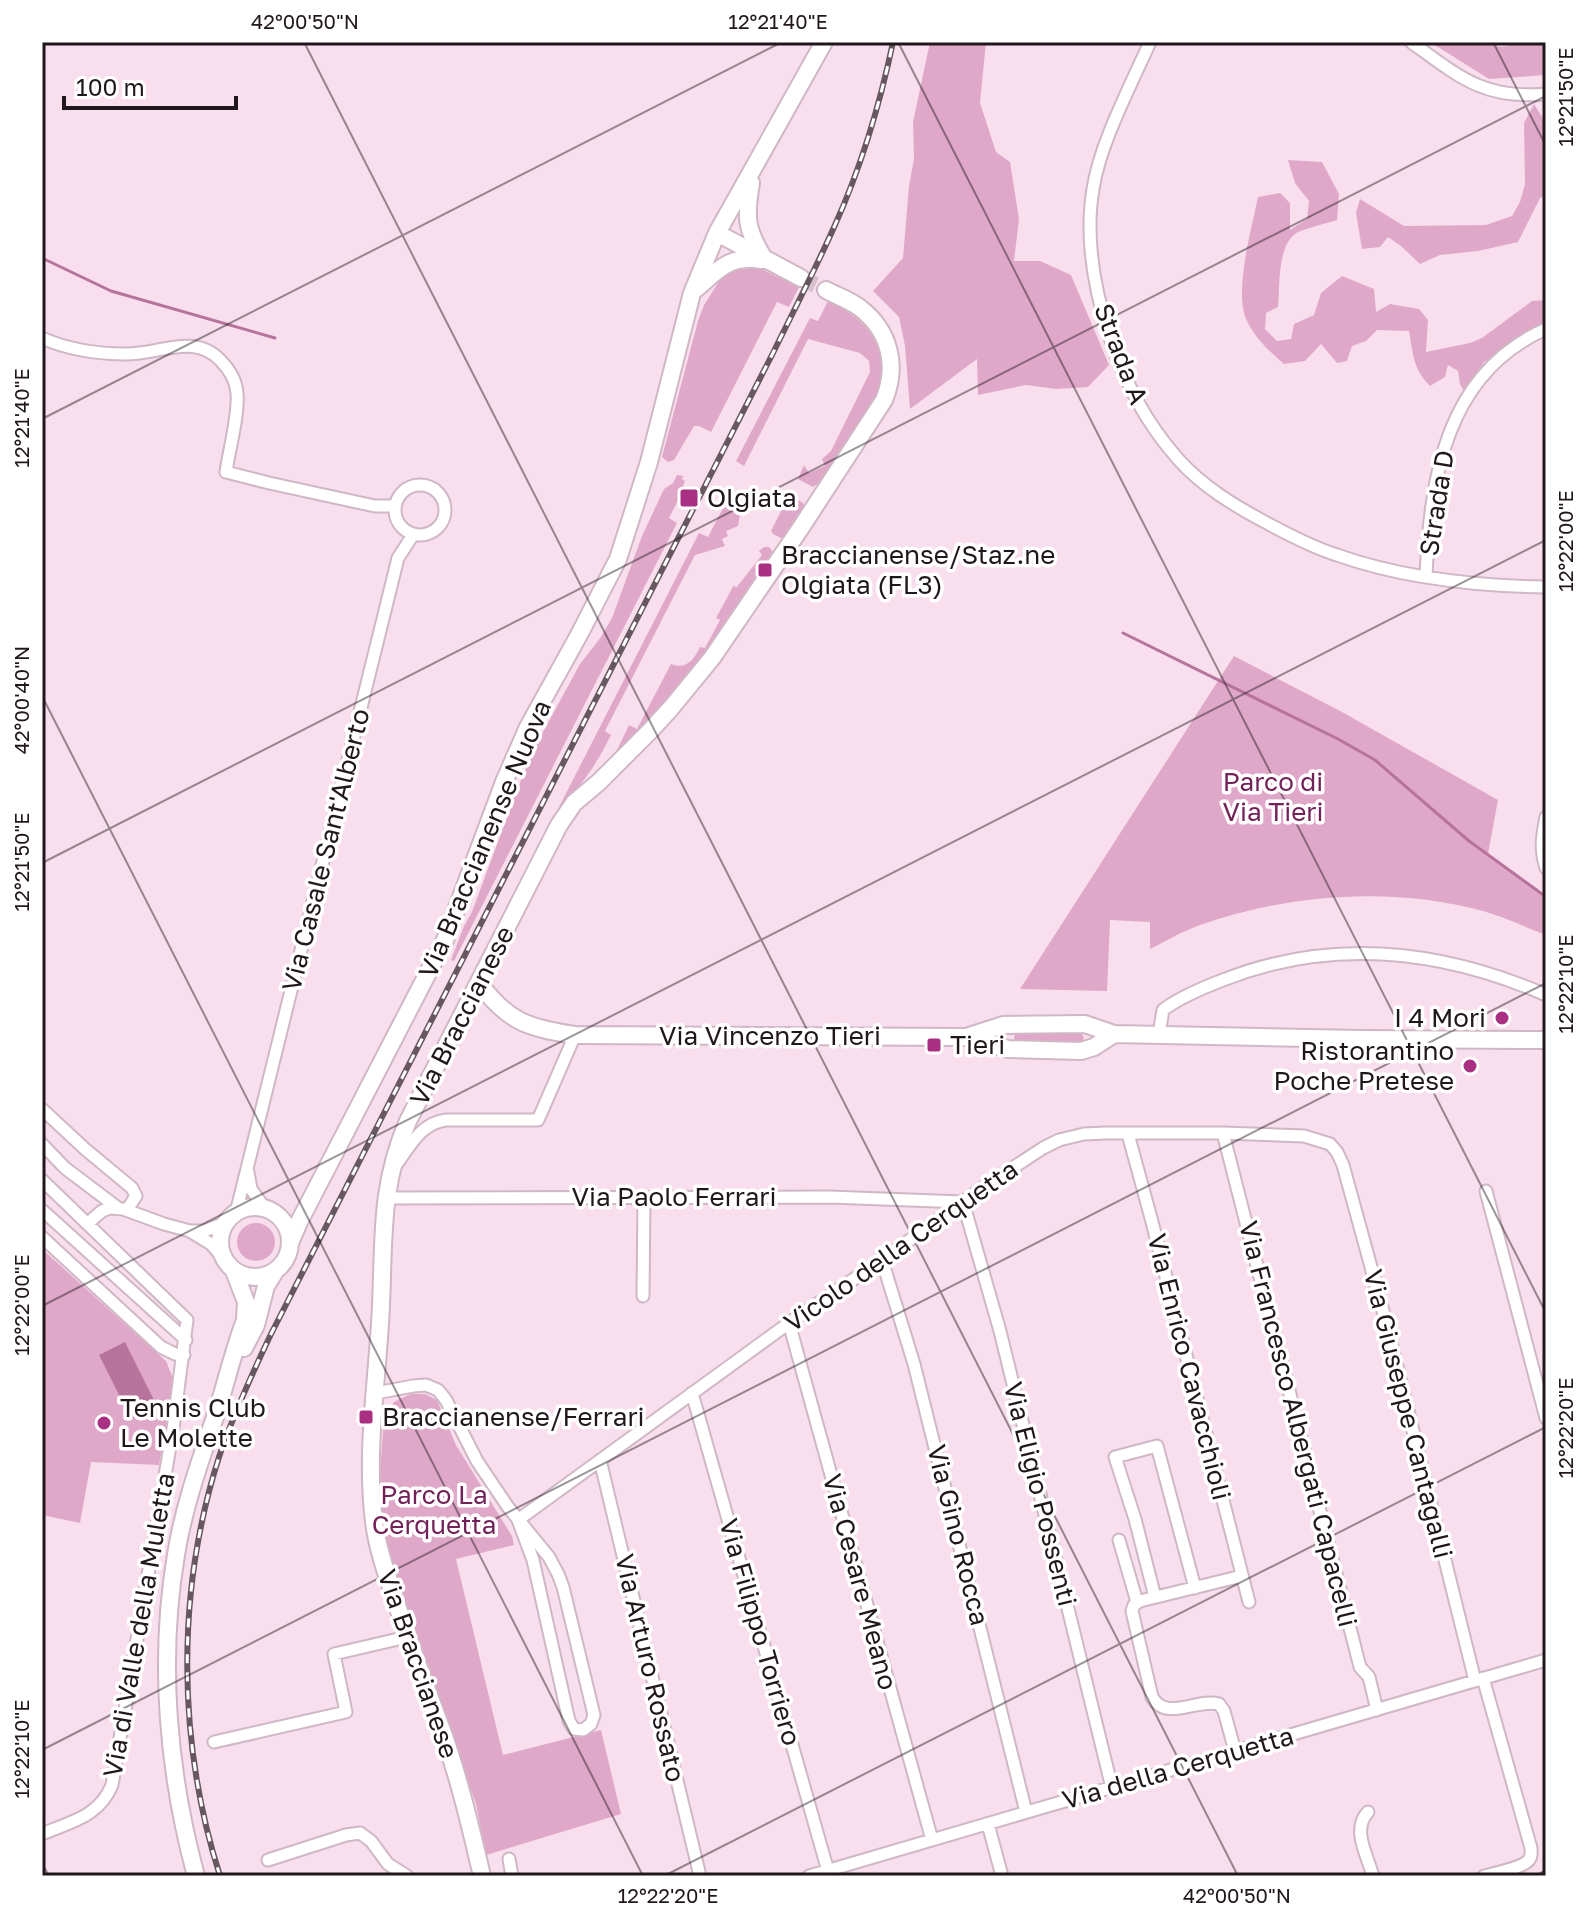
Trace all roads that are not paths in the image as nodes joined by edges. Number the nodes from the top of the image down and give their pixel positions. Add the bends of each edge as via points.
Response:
1 (824, 42) edge
2 (1150, 42) edge
3 (1411, 42) edge
4 (1546, 94) edge
5 (753, 170) junction
6 (717, 233) junction
7 (765, 260) junction
8 (801, 278) tunnel mouth
9 (826, 290) tunnel mouth
10 (692, 293) junction
11 (1546, 329) edge
12 (42, 338) edge
13 (394, 506) junction
14 (413, 535) junction
15 (1426, 576) junction
16 (1546, 587) edge
17 (1546, 817) edge
18 (1546, 868) edge
19 (479, 983) junction
20 (1546, 995) edge
21 (1085, 1024) junction
22 (1014, 1025) junction
23 (1114, 1034) junction
24 (1159, 1034) junction
25 (575, 1035) junction
26 (966, 1037) junction
27 (1546, 1040) edge
28 (1009, 1049) junction
29 (1081, 1051) junction
30 (42, 1109) edge
31 (1223, 1133) junction
32 (1128, 1134) junction
33 (42, 1144) edge
34 (1335, 1149) joint
35 (247, 1168) junction
36 (389, 1175) junction
37 (42, 1180) edge
38 (1486, 1191) dead end
39 (314, 1195) junction
40 (385, 1198) junction
41 (644, 1198) junction
42 (963, 1202) junction
43 (123, 1209) junction
44 (42, 1210) edge
45 (268, 1210) junction
46 (230, 1218) junction
47 (87, 1224) junction
48 (190, 1231) junction
49 (42, 1237) edge
50 (290, 1243) junction
51 (882, 1260) junction
52 (229, 1265) junction
53 (277, 1269) junction
54 (643, 1296) dead end
55 (174, 1307) junction
56 (163, 1320) junction
57 (789, 1323) junction
58 (149, 1336) junction
59 (186, 1340) junction
60 (161, 1347) junction
61 (184, 1355) junction
62 (180, 1378) junction
63 (376, 1393) junction
64 (692, 1393) junction
65 (217, 1408) junction
66 (1546, 1418) edge
67 (600, 1460) junction
68 (518, 1520) junction
69 (1119, 1540) dead end
70 (1242, 1576) junction
71 (1195, 1588) junction
72 (1155, 1597) junction
73 (1137, 1602) junction
74 (1249, 1602) dead end
75 (407, 1637) junction
76 (1546, 1660) edge
77 (1479, 1679) junction
78 (1377, 1710) junction
79 (214, 1742) dead end
80 (1235, 1751) junction
81 (1112, 1788) junction
82 (1026, 1812) junction
83 (1368, 1812) dead end
84 (988, 1824) junction
85 (42, 1834) edge
86 (932, 1840) junction
87 (509, 1859) dead end
88 (268, 1860) dead end
89 (828, 1871) junction
90 (196, 1876) edge
91 (407, 1876) edge
92 (482, 1876) edge
93 (512, 1876) edge
94 (700, 1876) edge
95 (809, 1876) edge
96 (1002, 1876) edge
97 (1373, 1876) edge
98 (1484, 1876) edge

1 - 5 street
2 - 15 street, Strada A via 1102,154 1090,214 1100,302 1131,389 1178,460 1235,506 1340,556
3 - 4 street via 1479,86 1511,95
5 - 6 street
5 - 7 street via 748,227
6 - 7 street
6 - 10 street
7 - 8 street
7 - 10 street via 734,260
9 - 19 street, Via Braccianese via 861,309 882,334 891,362 884,400 712,658 650,731 574,803
10 - 39 street, Via Braccianense Nuova via 618,559 528,727 445,940
11 - 15 street, Strada D via 1483,373 1448,434 1428,532
12 - 13 street via 99,353 143,353 185,345 209,351 227,368 237,390 226,472
13 - 14 street via 396,521
13 - 14 street via 403,491 419,485 441,497 445,513 437,529
14 - 35 street, Via Casale Sant'Alberto via 398,558
15 - 16 street, Strada A
17 - 18 street via 1541,843
19 - 25 street, Via Vincenzo Tieri via 520,1022
19 - 36 street, Via Braccianese via 408,1121
20 - 24 street via 1451,962 1324,954 1267,964 1187,996 1163,1010
21 - 22 street, Via Vincenzo Tieri
21 - 23 street, Via Vincenzo Tieri
21 - 29 street via 1088,1039
22 - 26 street, Via Vincenzo Tieri
22 - 28 street via 1008,1034
23 - 24 street, Via Vincenzo Tieri
23 - 29 street, Via Vincenzo Tieri
24 - 27 street, Via Vincenzo Tieri
25 - 26 street, Via Vincenzo Tieri
25 - 36 street via 538,1120 433,1123
26 - 28 street, Via Vincenzo Tieri
28 - 29 street, Via Vincenzo Tieri
30 - 43 street via 132,1188 136,1196
31 - 32 street, Vicolo della Cerquetta
31 - 34 street, Vicolo della Cerquetta via 1304,1136
31 - 78 street, Via Francesco Albergati Capacelli via 1360,1667 1369,1677
32 - 42 street, Vicolo della Cerquetta via 1059,1140
32 - 70 street, Via Enrico Cavacchioli
33 - 43 street via 65,1168
34 - 77 street, Via Giuseppe Cantagalli
35 - 45 street via 251,1189
35 - 46 street, Via Casale Sant'Alberto
36 - 40 street, Via Braccianese
37 - 47 street
38 - 66 street
39 - 45 street via 296,1209
39 - 50 street, Via Braccianense Nuova
40 - 41 street, Via Paolo Ferrari
40 - 63 street, Via Braccianese
41 - 42 street, Via Paolo Ferrari
41 - 54 street
42 - 51 street, Vicolo della Cerquetta
42 - 81 street, Via Eligio Possenti via 1000,1331
43 - 47 street via 102,1211
43 - 48 street
44 - 56 street
45 - 46 street via 250,1207
45 - 50 street via 287,1228
46 - 48 street via 204,1231
46 - 52 street via 220,1238
47 - 55 street
48 - 52 street via 211,1244
49 - 58 street
50 - 53 street
51 - 57 street, Vicolo della Cerquetta
51 - 82 street, Via Gino Rocca via 918,1379
52 - 53 street via 248,1277
52 - 65 street via 246,1302 245,1320
53 - 65 street
55 - 56 street
55 - 59 street via 187,1320
56 - 58 street
56 - 59 street
57 - 64 street, Vicolo della Cerquetta
57 - 86 street, Via Cesare Meano
58 - 60 street
59 - 61 street, Via di Valle della Muletta
60 - 61 street
60 - 62 street
61 - 62 street, Via di Valle della Muletta
62 - 85 street, Via di Valle della Muletta via 112,1785 96,1810
63 - 68 street via 420,1385 442,1393 477,1461
63 - 75 street, Via Braccianese via 371,1500 382,1561
64 - 67 street, Vicolo della Cerquetta
64 - 89 street, Via Filippo Torriero
65 - 90 street via 183,1517 169,1621 169,1722 178,1801
67 - 68 street, Vicolo della Cerquetta
67 - 94 street, Via Arturo Rossato
68 - 68 street via 533,1560 569,1721 574,1729 583,1730 594,1715 563,1587 549,1557
69 - 73 street
70 - 71 street
70 - 74 street, Via Enrico Cavacchioli
71 - 72 street
71 - 72 street via 1157,1446 1115,1457
72 - 73 street
73 - 80 street via 1132,1616 1154,1701 1168,1709 1219,1704
75 - 79 street via 334,1654 346,1712
75 - 92 street, Via Braccianese via 462,1790
76 - 77 street, Via della Cerquetta
77 - 78 street, Via della Cerquetta
77 - 98 street, Via Giuseppe Cantagalli via 1532,1854 1520,1865
78 - 80 street, Via della Cerquetta
80 - 81 street, Via della Cerquetta
81 - 82 street, Via della Cerquetta
82 - 84 street, Via della Cerquetta
83 - 97 street via 1360,1831
84 - 86 street, Via della Cerquetta
84 - 96 street
86 - 89 street, Via della Cerquetta
87 - 93 street
88 - 91 street via 360,1833
89 - 95 street, Via della Cerquetta

